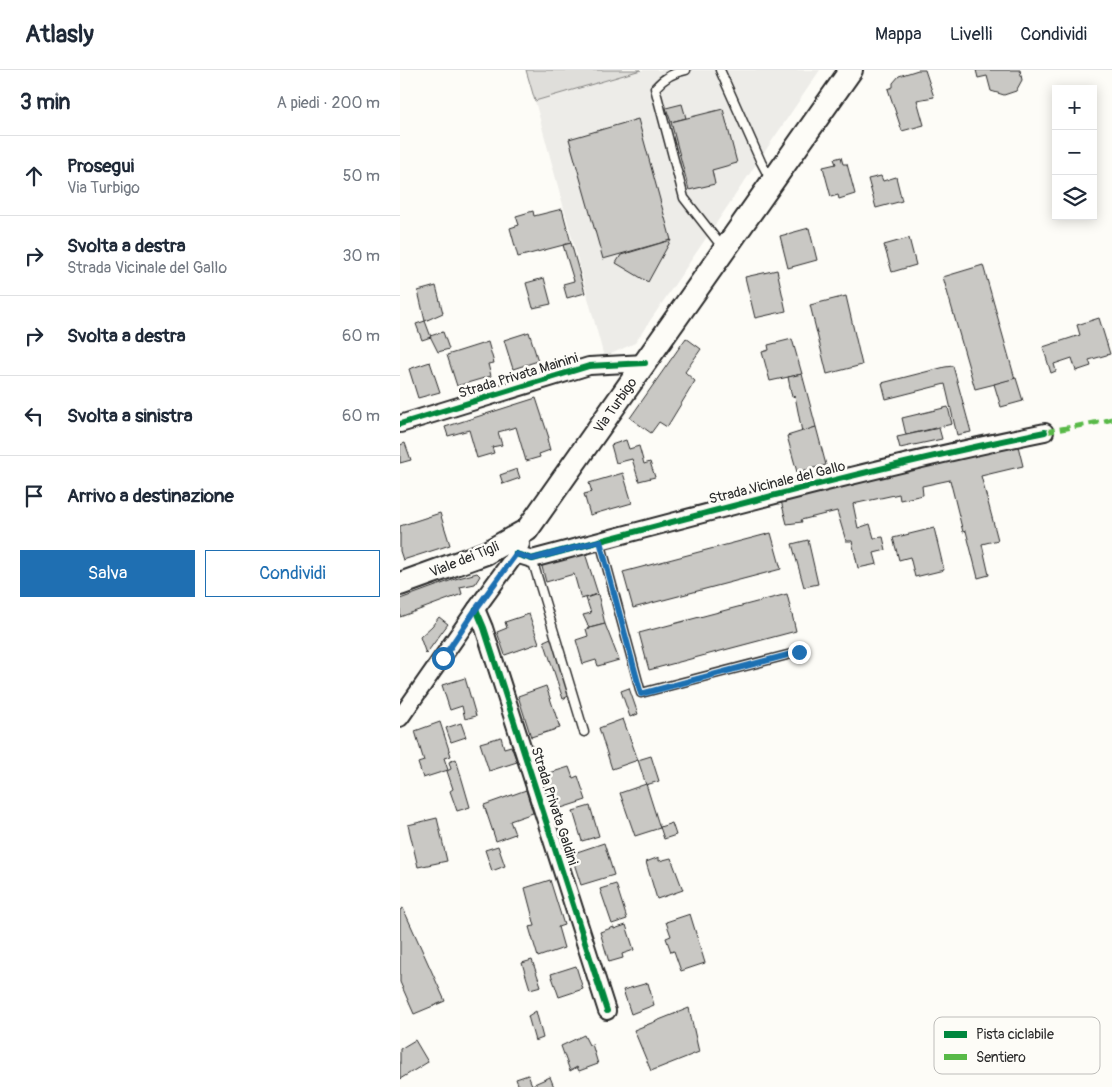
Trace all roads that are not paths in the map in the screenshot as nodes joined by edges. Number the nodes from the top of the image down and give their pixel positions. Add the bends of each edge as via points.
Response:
1 (686, 70) edge
2 (720, 70) edge
3 (851, 70) edge
4 (772, 183) junction
5 (725, 250) junction
6 (645, 363) junction
7 (400, 424) edge
8 (1045, 432) dead end
9 (527, 530) junction
10 (600, 541) junction
11 (516, 554) junction
12 (532, 559) junction
13 (400, 584) edge
14 (476, 609) junction
15 (799, 652) dead end
16 (400, 718) edge
17 (584, 732) dead end
18 (608, 1011) dead end

1 - 5 lane via 663,79 655,88 684,198
2 - 4 lane
3 - 4 main road, Via Turbigo
4 - 5 main road, Via Turbigo
5 - 6 main road, Via Turbigo
6 - 7 street, Strada Privata Mainini via 589,366
6 - 9 main road, Via Turbigo
8 - 10 street, Strada Vicinale del Gallo via 784,492
9 - 11 street, Via Turbigo
9 - 13 main road, Viale dei Tigli via 486,553
10 - 12 street, Strada Vicinale del Gallo
10 - 15 lane via 641,694
11 - 12 street
11 - 14 street, Via Turbigo
12 - 17 lane
14 - 16 street, Via Turbigo
14 - 18 street, Strada Privata Galdini

